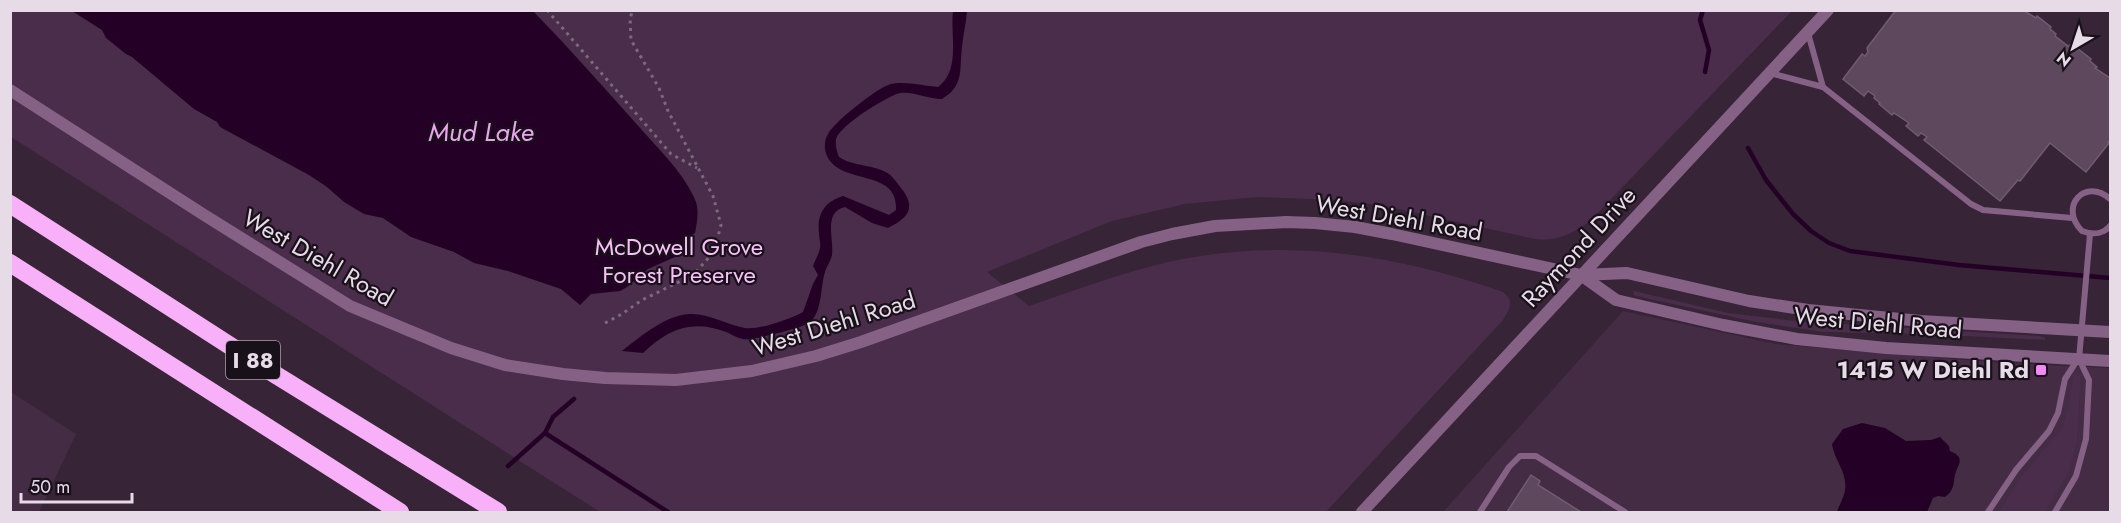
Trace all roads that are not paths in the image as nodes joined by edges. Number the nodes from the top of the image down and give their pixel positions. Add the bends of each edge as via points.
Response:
1 (1828, 10) edge
2 (1808, 31) junction
3 (1769, 73) junction
4 (1823, 87) junction
5 (10, 90) edge
6 (2110, 198) edge
7 (10, 204) edge
8 (2072, 218) junction
9 (2110, 226) edge
10 (2090, 234) junction
11 (10, 263) edge
12 (1581, 274) junction
13 (2080, 331) junction
14 (2110, 333) edge
15 (2079, 359) junction
16 (2110, 361) edge
17 (400, 513) edge
18 (498, 513) edge
19 (1362, 513) edge
20 (1480, 513) edge
21 (1625, 513) edge
22 (1988, 513) edge
23 (2055, 513) edge

1 - 2 street, Raymond Drive
2 - 3 street, Raymond Drive
2 - 4 lane
3 - 4 lane
3 - 12 street, Raymond Drive
4 - 8 lane via 1971,204 1983,210
5 - 12 street, West Diehl Road via 350,306 451,348 505,365 562,374 676,380 752,371 861,342 1141,242 1239,224 1286,222 1355,227
6 - 8 lane via 2096,191 2080,195
7 - 18 highway, I 88
8 - 10 lane via 2082,231
9 - 10 lane via 2104,232
10 - 13 lane
11 - 17 highway, I 88
12 - 13 street, West Diehl Road via 1627,273 1808,310
12 - 15 street, West Diehl Road via 1616,300 1797,339
12 - 19 street, Raymond Drive
13 - 14 street, West Diehl Road
13 - 15 lane
15 - 16 street, West Diehl Road
15 - 22 lane via 2064,379 2058,413 2049,431 2016,470
15 - 23 lane via 2089,380 2084,449 2076,476
20 - 21 lane via 1520,456 1536,456

